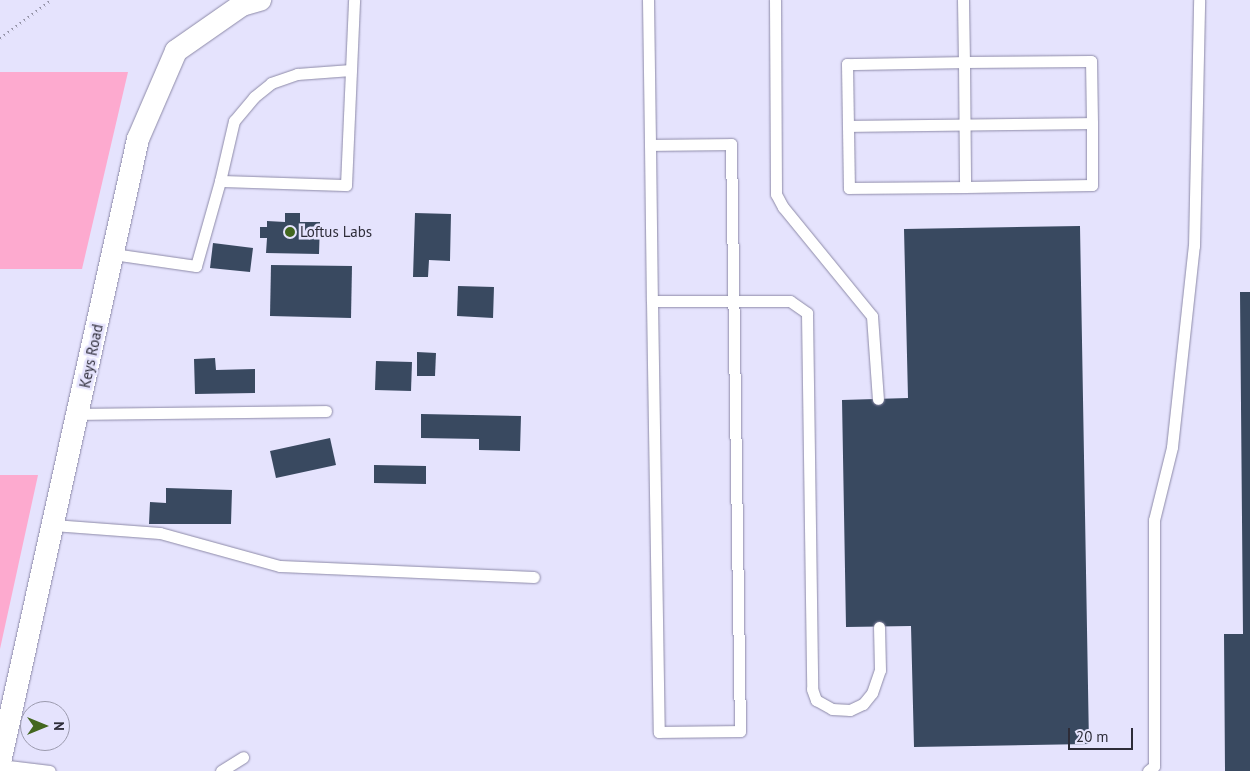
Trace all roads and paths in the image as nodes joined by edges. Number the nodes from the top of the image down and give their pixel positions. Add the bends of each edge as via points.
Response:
1 (51, 0) edge
2 (260, 0) edge
3 (354, 0) edge
4 (648, 0) edge
5 (774, 0) edge
6 (963, 0) edge
7 (1199, 0) edge
8 (0, 38) edge
9 (964, 62) junction
10 (351, 70) junction
11 (1092, 123) junction
12 (964, 124) junction
13 (848, 126) junction
14 (650, 145) junction
15 (220, 182) junction
16 (965, 187) junction
17 (113, 254) junction
18 (734, 300) junction
19 (652, 301) junction
20 (878, 399) dead end
21 (326, 411) dead end
22 (78, 414) junction
23 (53, 525) junction
24 (534, 577) dead end
25 (879, 626) dead end
26 (243, 757) dead end
27 (0, 764) edge
28 (50, 771) edge
29 (220, 771) edge
30 (1148, 771) edge

1 - 8 path
2 - 17 street, Keys Road via 242,5 176,50 138,139
3 - 10 lane
4 - 14 lane
5 - 20 lane via 776,194 783,207 872,316
6 - 9 lane
7 - 30 lane via 1194,246 1172,447 1154,520 1154,766
9 - 11 lane via 1091,61
9 - 12 lane
9 - 13 lane via 847,64
10 - 15 lane via 297,74 271,83 260,92 234,121
10 - 15 lane via 346,185
11 - 12 lane
11 - 16 lane via 1092,185
12 - 13 lane
12 - 16 lane
13 - 16 lane via 848,188
14 - 18 lane via 731,144
14 - 19 lane
15 - 17 lane via 196,266
17 - 22 street, Keys Road
18 - 19 lane
18 - 19 lane via 740,730 659,732
18 - 25 lane via 790,301 807,313 812,689 816,700 832,709 850,710 863,704 872,693 880,670
21 - 22 lane
22 - 23 street, Keys Road
23 - 24 lane via 160,533 280,566
23 - 27 street, Keys Road
26 - 29 lane
27 - 28 lane

